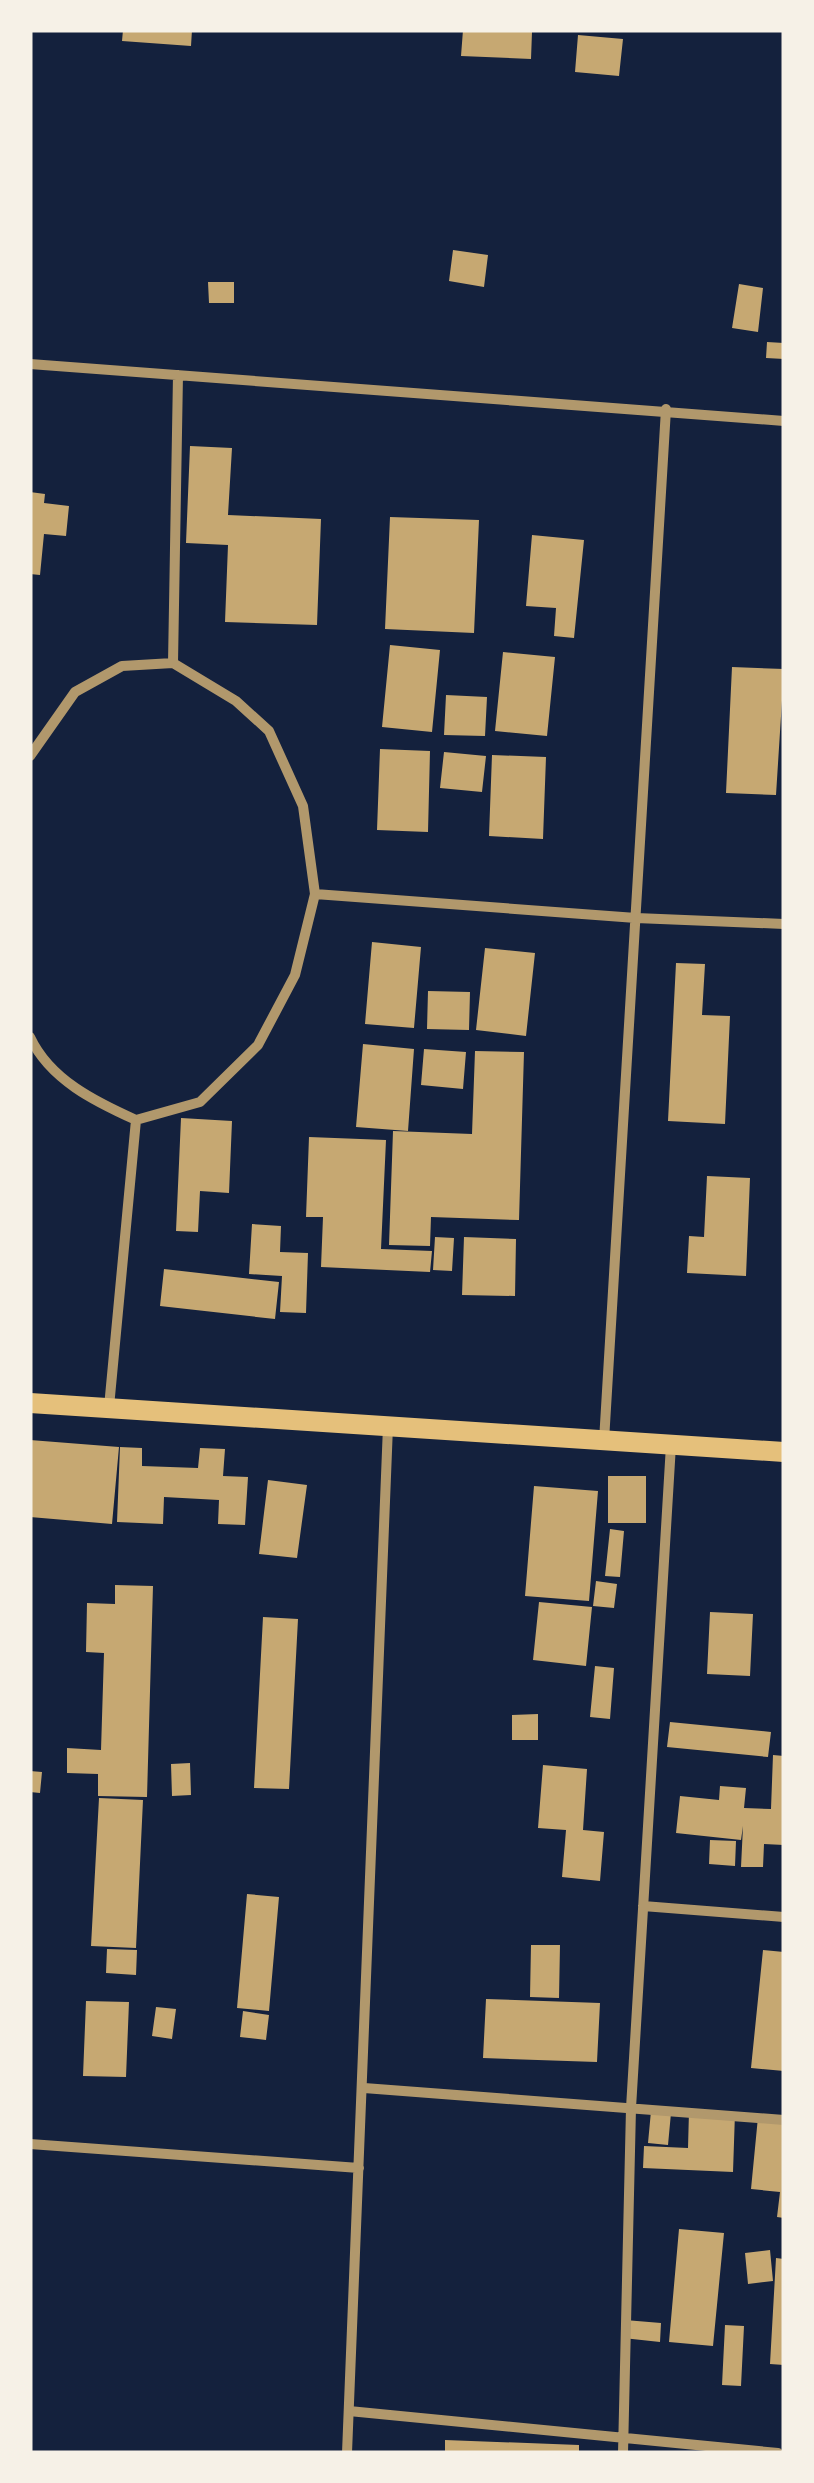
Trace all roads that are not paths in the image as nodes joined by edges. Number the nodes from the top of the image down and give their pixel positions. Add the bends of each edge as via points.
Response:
1 (30, 364) edge
2 (178, 375) junction
3 (666, 409) junction
4 (784, 421) edge
5 (173, 663) junction
6 (30, 756) edge
7 (315, 894) junction
8 (636, 918) junction
9 (784, 924) edge
10 (30, 1037) edge
11 (136, 1120) junction
12 (30, 1403) edge
13 (109, 1407) junction
14 (388, 1426) junction
15 (604, 1442) junction
16 (670, 1445) junction
17 (784, 1452) edge
18 (643, 1906) junction
19 (784, 1917) edge
20 (364, 2088) junction
21 (631, 2108) junction
22 (784, 2120) edge
23 (30, 2144) edge
24 (359, 2168) junction
25 (349, 2411) junction
26 (625, 2436) junction
27 (347, 2453) edge
28 (623, 2453) edge
29 (778, 2453) edge

1 - 2 street
2 - 3 street
2 - 5 street
3 - 4 street
3 - 8 street
5 - 6 street via 122,666 75,692
5 - 7 street via 236,700 269,731 303,806
7 - 8 street
7 - 11 street via 294,974 258,1045 200,1102
8 - 9 street
8 - 15 street
10 - 11 street via 82,1095
11 - 13 street
12 - 13 main road
13 - 14 main road
14 - 15 main road
14 - 20 street
15 - 16 main road
16 - 17 main road
16 - 18 street
18 - 19 street
18 - 21 street
20 - 21 street
20 - 24 street
21 - 22 street
21 - 26 street
23 - 24 street
24 - 25 street
25 - 26 street
25 - 27 street
26 - 28 street
26 - 29 street

